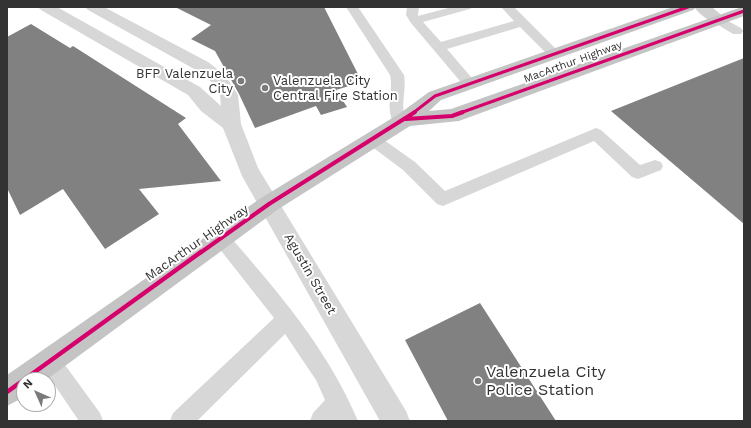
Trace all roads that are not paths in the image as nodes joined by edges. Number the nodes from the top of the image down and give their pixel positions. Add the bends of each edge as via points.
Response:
1 (46, 7) edge
2 (93, 7) edge
3 (352, 7) edge
4 (413, 7) edge
5 (466, 7) edge
6 (507, 7) edge
7 (688, 7) edge
8 (702, 7) edge
9 (744, 11) edge
10 (415, 20) junction
11 (719, 20) junction
12 (522, 22) junction
13 (737, 31) dead end
14 (439, 47) junction
15 (555, 54) junction
16 (470, 84) junction
17 (403, 121) junction
18 (231, 124) junction
19 (372, 139) junction
20 (655, 166) dead end
21 (269, 204) junction
22 (221, 238) junction
23 (287, 319) junction
24 (50, 361) junction
25 (7, 392) edge
26 (342, 412) edge
27 (92, 421) edge
28 (181, 421) edge
29 (321, 421) edge
30 (396, 421) edge

1 - 18 street via 194,91
2 - 18 street, Agustin Street via 202,66 219,78 229,95
3 - 17 lane via 397,76 395,107
4 - 10 lane via 412,15
5 - 10 lane
6 - 12 lane
7 - 15 highway, MacArthur Highway
8 - 11 street
9 - 11 highway, MacArthur Highway
10 - 14 lane
11 - 13 lane
11 - 17 highway, MacArthur Highway via 452,116
12 - 14 lane
12 - 15 lane
14 - 16 lane
15 - 16 highway, MacArthur Highway
16 - 17 highway, MacArthur Highway via 436,96
17 - 19 highway, MacArthur Highway
18 - 21 street, Agustin Street via 249,170
19 - 20 lane via 409,166 443,199 596,134 638,173
19 - 21 highway, MacArthur Highway
21 - 22 highway, MacArthur Highway
21 - 30 street, Agustin Street
22 - 23 lane
22 - 24 highway, MacArthur Highway
23 - 26 lane via 323,373
23 - 28 lane
24 - 25 highway, MacArthur Highway
24 - 27 lane
26 - 29 lane

